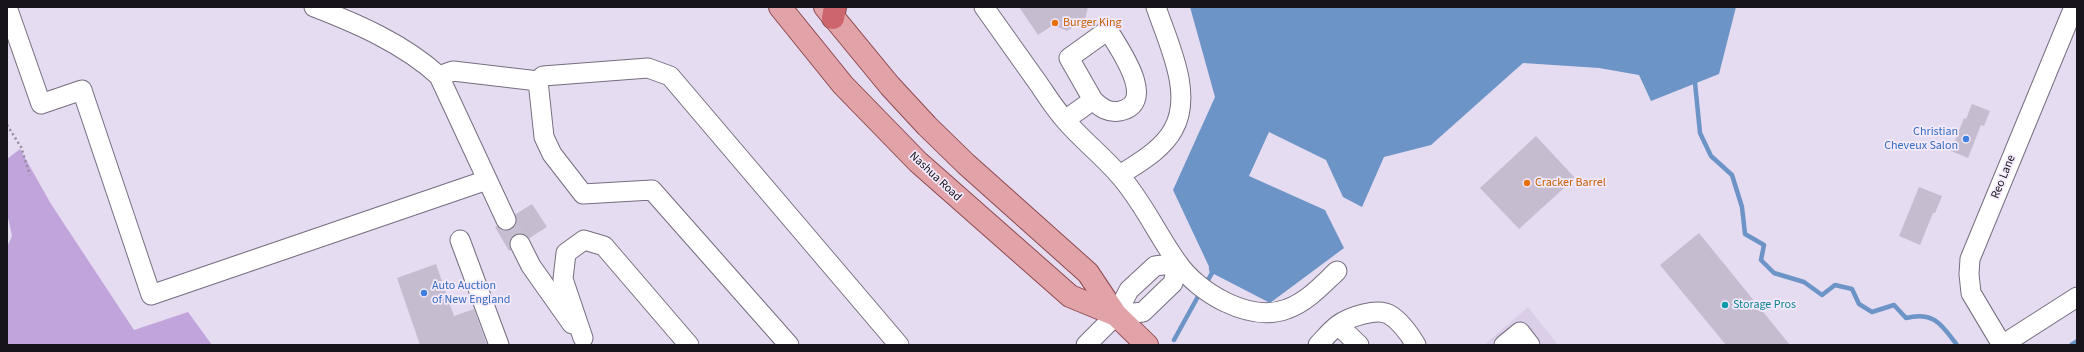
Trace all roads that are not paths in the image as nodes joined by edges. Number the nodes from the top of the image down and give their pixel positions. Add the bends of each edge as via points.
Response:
1 (7, 7) edge
2 (314, 7) edge
3 (780, 7) edge
4 (984, 7) edge
5 (1156, 7) edge
6 (2074, 7) edge
7 (831, 11) edge
8 (439, 76) junction
9 (538, 81) junction
10 (1093, 100) dead end
11 (1065, 120) junction
12 (1120, 176) junction
13 (487, 180) junction
14 (506, 220) tunnel mouth
15 (460, 240) dead end
16 (520, 244) tunnel mouth
17 (1178, 263) junction
18 (1337, 271) dead end
19 (2077, 297) edge
20 (1116, 316) junction
21 (1338, 325) junction
22 (586, 342) edge
23 (499, 345) edge
24 (689, 345) edge
25 (789, 345) edge
26 (900, 345) edge
27 (1086, 345) edge
28 (1147, 345) edge
29 (1318, 345) edge
30 (1359, 345) edge
31 (1416, 345) edge
32 (1504, 345) edge
33 (1530, 345) edge
34 (2002, 345) edge

1 - 13 street via 41,104 82,90 152,295
2 - 8 street via 355,23 420,58
3 - 20 main road, Nashua Road via 843,86 918,162 1070,296
4 - 11 street
5 - 12 street via 1181,82 1182,101 1174,130 1165,142
6 - 34 street, Reo Lane via 1970,259 1971,293
7 - 20 main road, Nashua Road via 890,86 946,144 1088,273
8 - 9 street via 453,71
8 - 13 street
9 - 25 street via 544,137 552,154 583,194 652,190
9 - 26 street via 543,76 648,68 670,76
10 - 11 street
11 - 12 street
12 - 17 street
13 - 14 street
15 - 23 street
16 - 22 street via 531,266
17 - 18 street via 1194,280 1234,306 1252,312 1270,313 1287,310 1303,302
17 - 20 street via 1155,266 1129,290
17 - 20 street via 1173,284 1143,312
19 - 34 street
20 - 27 street
20 - 28 main road, Nashua Road
21 - 29 street
21 - 30 street
21 - 31 street via 1364,313 1390,314 1408,332
22 - 24 street via 563,279 566,253 584,240 604,246
32 - 33 street via 1520,332

